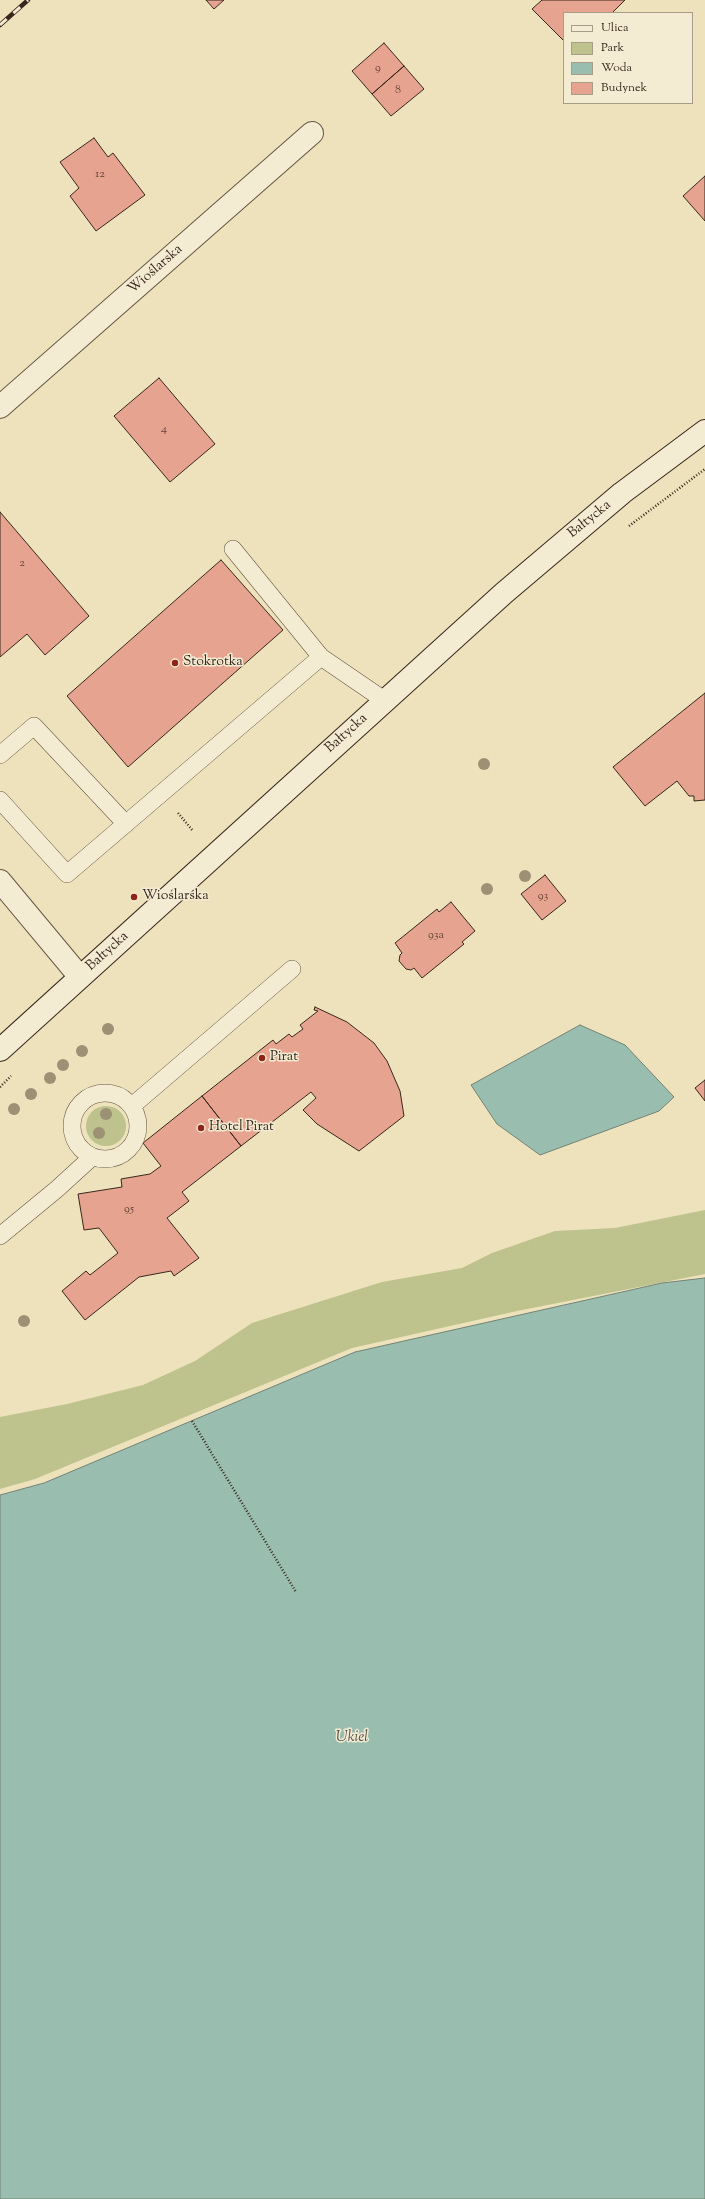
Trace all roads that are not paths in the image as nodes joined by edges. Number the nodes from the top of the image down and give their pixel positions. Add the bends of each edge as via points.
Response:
1 (312, 133) dead end
2 (0, 407) edge
3 (705, 431) edge
4 (233, 548) dead end
5 (321, 657) junction
6 (384, 700) junction
7 (0, 755) edge
8 (0, 800) edge
9 (126, 824) junction
10 (0, 881) edge
11 (292, 969) dead end
12 (80, 977) junction
13 (0, 1050) edge
14 (132, 1106) junction
15 (92, 1157) junction
16 (0, 1236) edge

1 - 2 main road, Wioślarska
3 - 6 main road, Bałtycka via 567,538
4 - 5 lane
5 - 6 lane
5 - 9 lane
6 - 12 main road, Bałtycka
7 - 9 lane via 34,726
8 - 9 lane via 67,874
10 - 12 main road
11 - 14 lane
12 - 13 main road, Bałtycka
14 - 15 lane via 137,1115 138,1126 131,1146 123,1154 113,1158 103,1160
14 - 15 lane via 124,1098 113,1093 102,1092 82,1101 71,1121 72,1132 75,1142
15 - 16 lane

